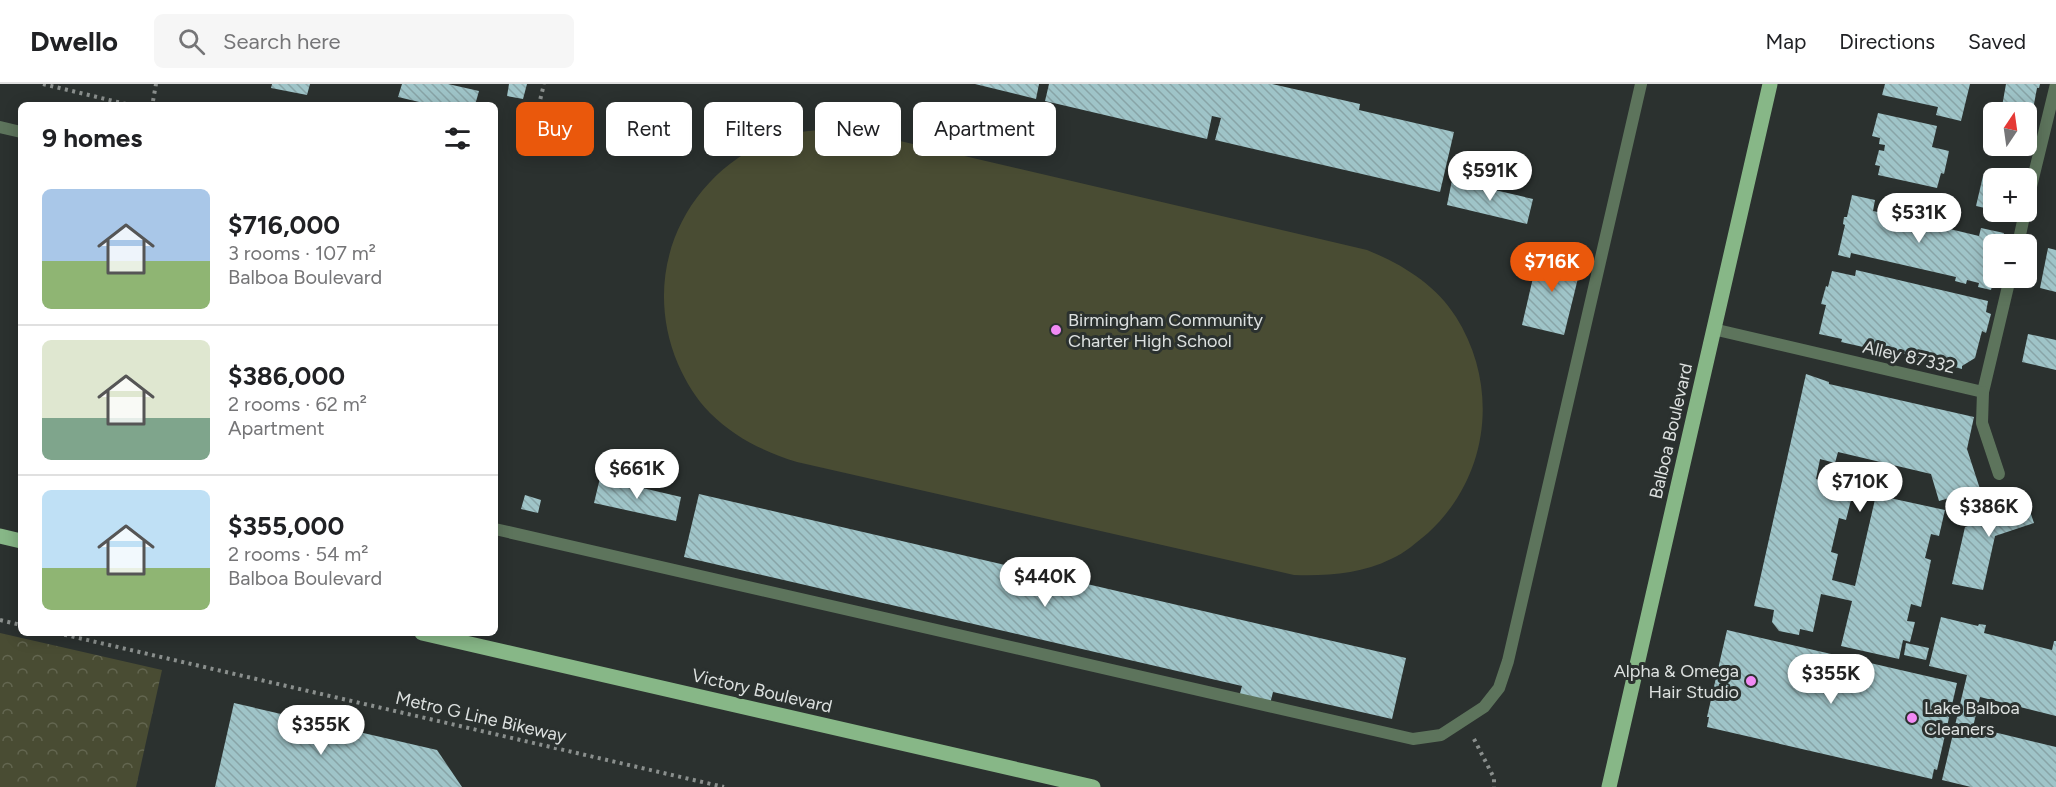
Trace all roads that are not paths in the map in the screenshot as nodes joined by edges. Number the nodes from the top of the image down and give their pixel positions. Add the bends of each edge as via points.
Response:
1 (1641, 84) edge
2 (1770, 84) edge
3 (2056, 84) edge
4 (0, 127) edge
5 (18, 131) edge
6 (2036, 168) edge
7 (2008, 288) edge
8 (1713, 330) junction
9 (1983, 392) junction
10 (1999, 474) dead end
11 (498, 530) edge
12 (0, 536) edge
13 (18, 540) edge
14 (435, 636) edge
15 (1093, 787) edge
16 (1609, 787) edge

1 - 11 lane via 1508,661 1499,688 1484,707 1441,735 1413,739
2 - 8 main road, Balboa Boulevard
3 - 6 lane
4 - 5 lane
7 - 9 lane
8 - 9 lane, Alley 87332
8 - 16 main road, Balboa Boulevard
9 - 10 lane via 1982,423
12 - 13 main road
14 - 15 main road, Victory Boulevard

